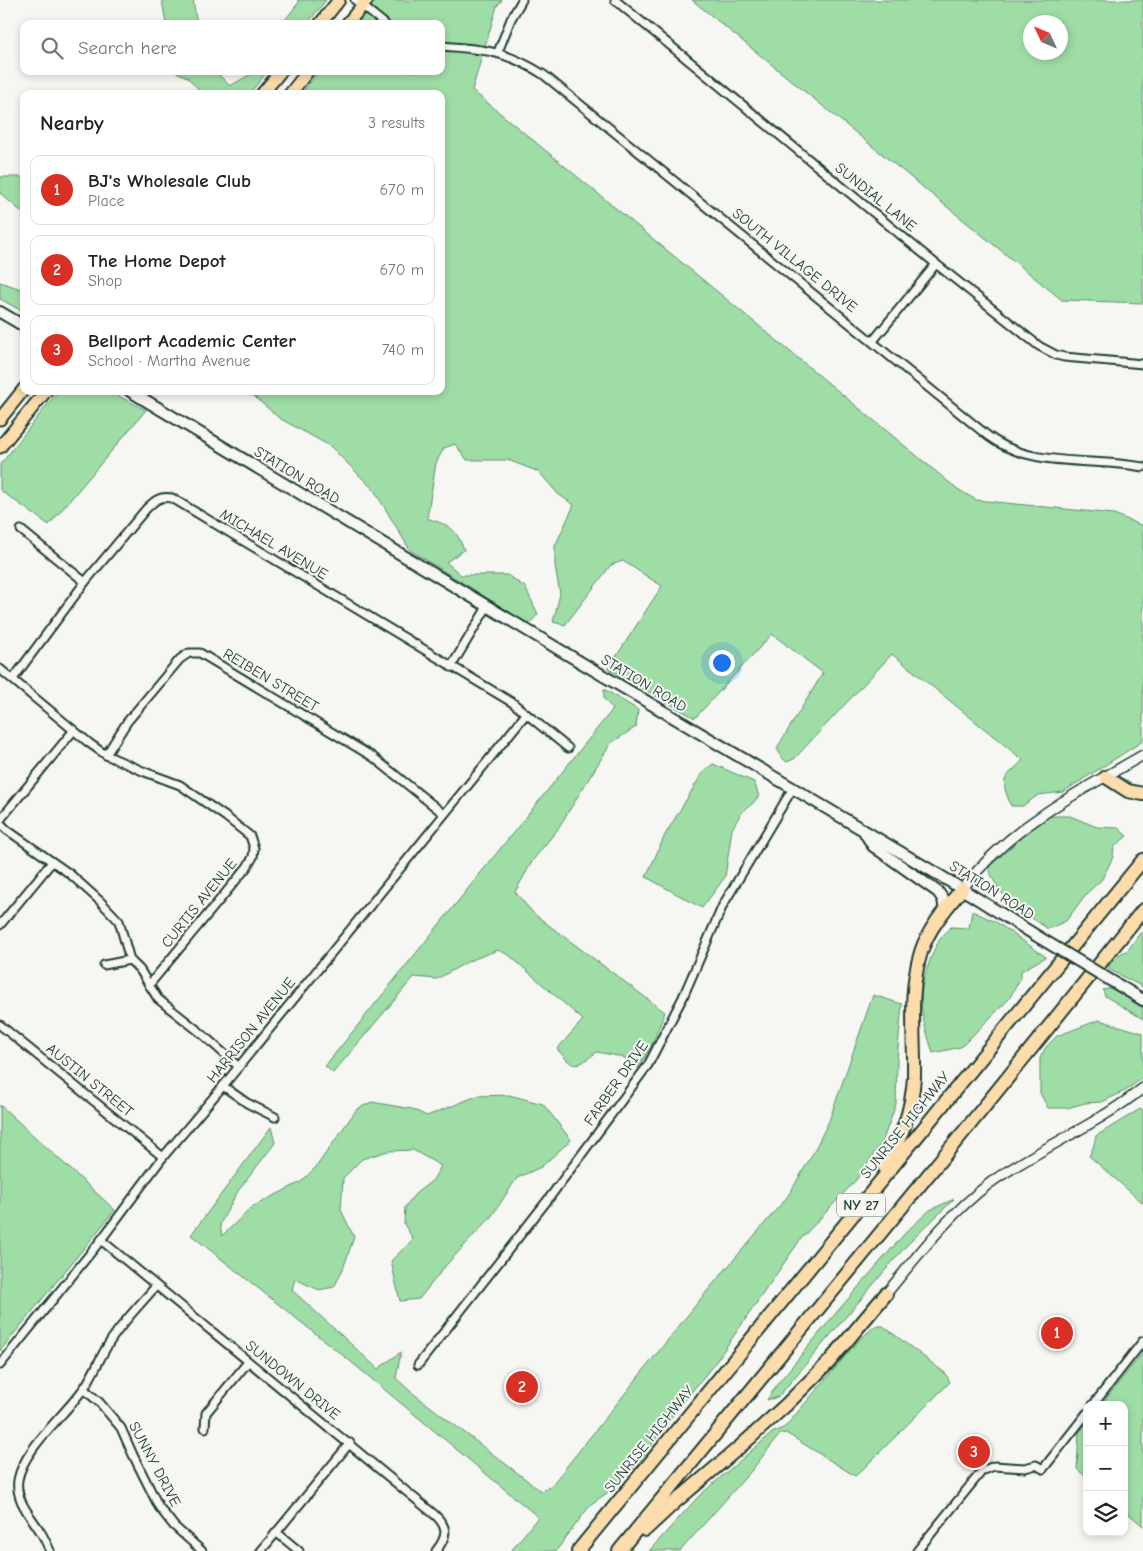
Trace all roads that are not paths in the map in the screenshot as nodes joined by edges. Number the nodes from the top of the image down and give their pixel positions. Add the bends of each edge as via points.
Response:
1 (339, 0) edge
2 (522, 0) edge
3 (615, 0) edge
4 (361, 2) edge
5 (323, 20) edge
6 (350, 20) edge
7 (381, 20) edge
8 (445, 46) edge
9 (498, 52) junction
10 (278, 75) edge
11 (305, 75) edge
12 (265, 90) edge
13 (293, 90) edge
14 (936, 264) junction
15 (0, 312) edge
16 (20, 324) edge
17 (872, 341) junction
18 (1143, 364) edge
19 (20, 394) edge
20 (43, 395) edge
21 (137, 395) edge
22 (0, 419) edge
23 (0, 447) edge
24 (1143, 467) edge
25 (21, 530) dead end
26 (85, 582) junction
27 (487, 607) junction
28 (451, 667) junction
29 (0, 669) edge
30 (13, 679) junction
31 (526, 714) junction
32 (74, 730) junction
33 (568, 748) dead end
34 (106, 754) junction
35 (1143, 755) edge
36 (1106, 777) junction
37 (793, 788) junction
38 (1143, 794) edge
39 (444, 814) junction
40 (0, 822) edge
41 (863, 830) junction
42 (1143, 860) edge
43 (52, 862) junction
44 (962, 889) junction
45 (1143, 910) edge
46 (945, 911) junction
47 (0, 925) edge
48 (130, 960) junction
49 (104, 965) dead end
50 (149, 985) junction
51 (1143, 1000) edge
52 (0, 1024) edge
53 (238, 1067) junction
54 (223, 1086) junction
55 (1143, 1088) edge
56 (275, 1117) dead end
57 (162, 1157) junction
58 (843, 1227) junction
59 (101, 1240) junction
60 (156, 1286) junction
61 (886, 1294) joint
62 (1143, 1341) edge
63 (248, 1362) junction
64 (0, 1364) edge
65 (418, 1365) dead end
66 (84, 1389) junction
67 (1096, 1401) edge
68 (1083, 1417) edge
69 (205, 1428) dead end
70 (350, 1443) junction
71 (276, 1532) junction
72 (50, 1551) edge
73 (202, 1551) edge
74 (261, 1551) edge
75 (299, 1551) edge
76 (436, 1551) edge
77 (578, 1551) edge
78 (619, 1551) edge
79 (627, 1551) edge
80 (917, 1551) edge

1 - 5 main road
2 - 9 street
3 - 14 street, SUNDIAL LANE
4 - 6 main road
4 - 7 street
8 - 9 street, SOUTH VILLAGE DRIVE
9 - 17 street, SOUTH VILLAGE DRIVE via 536,69 560,86
10 - 12 main road
11 - 13 main road
14 - 17 street
14 - 18 street, SUNDIAL LANE via 1047,351 1074,358
15 - 16 main road
17 - 24 street, SOUTH VILLAGE DRIVE via 1006,448 1027,455
19 - 22 main road
20 - 23 main road
21 - 27 main road, STATION ROAD
25 - 26 street
26 - 28 street, MICHAEL AVENUE via 154,500 172,498
26 - 30 street, MICHAEL AVENUE
27 - 28 street
27 - 37 main road, STATION ROAD
28 - 31 street, MICHAEL AVENUE
29 - 30 street, CURTIS AVENUE
30 - 32 street, CURTIS AVENUE
31 - 33 street, MICHAEL AVENUE
31 - 39 street, HARRISON AVENUE
32 - 34 street, CURTIS AVENUE
32 - 40 street
34 - 39 street, REIBEN STREET via 127,722 180,659 189,653 200,653 373,758
34 - 50 street, CURTIS AVENUE via 180,785 250,836 254,848 253,857 241,875
35 - 36 street
36 - 38 highway via 1128,791
36 - 44 street via 1029,824 988,860
37 - 41 main road, STATION ROAD
37 - 65 street, FARBER DRIVE via 723,905 648,1065 550,1197
39 - 53 street, HARRISON AVENUE
40 - 43 street
41 - 44 main road, STATION ROAD
41 - 46 main road via 873,846 938,892
42 - 58 highway, SUNRISE HIGHWAY / NY 27
43 - 47 street
43 - 48 street via 70,874 119,921
44 - 46 highway
44 - 51 main road, STATION ROAD, bridge
45 - 78 highway, NY 27
46 - 58 highway via 921,951 915,975 912,1013 914,1078 906,1124 891,1156
48 - 49 street
48 - 50 street
50 - 53 street via 158,999
52 - 57 street, AUSTIN STREET
53 - 54 street, HARRISON AVENUE
54 - 56 street
54 - 57 street, HARRISON AVENUE
55 - 61 street via 1101,1118 996,1179 938,1232
57 - 59 street, HARRISON AVENUE
58 - 77 highway, SUNRISE HIGHWAY / NY 27
59 - 60 street, SUNDOWN DRIVE
59 - 64 street, HARRISON AVENUE
60 - 63 street, SUNDOWN DRIVE
60 - 66 street via 107,1345
61 - 79 highway via 829,1362 791,1400 674,1503
62 - 67 street
63 - 69 street via 206,1414
63 - 70 street, SUNDOWN DRIVE
66 - 72 street via 32,1451 18,1480 18,1495
66 - 73 street, SUNNY DRIVE via 121,1428 159,1507 174,1526
68 - 80 street via 1043,1469 1036,1465 1025,1468 994,1466 982,1471
70 - 71 street
70 - 76 street, SUNDOWN DRIVE via 440,1519 445,1536
71 - 74 street
71 - 75 street

